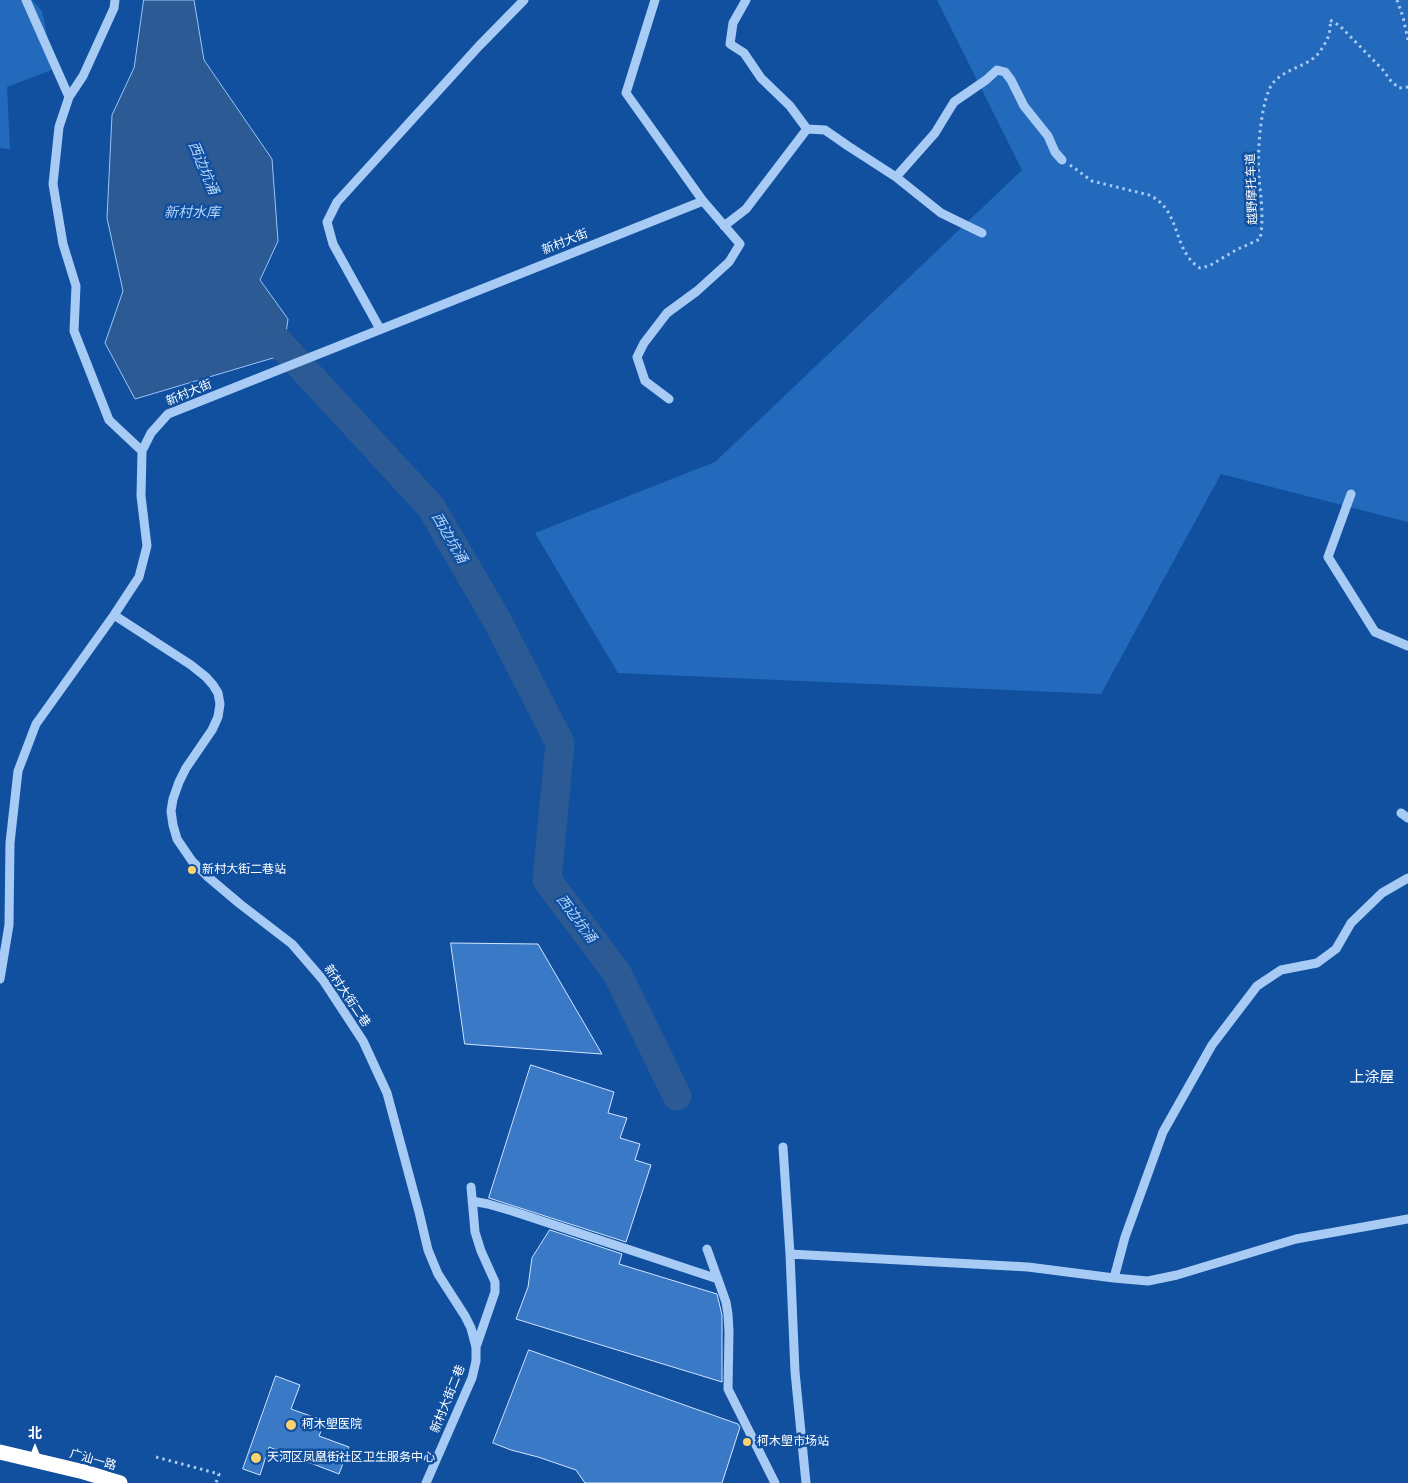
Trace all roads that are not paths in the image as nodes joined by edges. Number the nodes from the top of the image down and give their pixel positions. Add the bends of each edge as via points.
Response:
1 (26, 0) edge
2 (116, 0) edge
3 (524, 0) edge
4 (655, 0) edge
5 (746, 0) edge
6 (69, 98) junction
7 (807, 129) junction
8 (1062, 160) road end
9 (896, 177) junction
10 (703, 201) junction
11 (724, 226) junction
12 (982, 233) dead end
13 (380, 329) junction
14 (669, 399) dead end
15 (142, 451) junction
16 (1351, 494) dead end
17 (114, 615) junction
18 (1408, 646) edge
19 (1408, 878) edge
20 (0, 978) edge
21 (783, 1147) dead end
22 (471, 1187) dead end
23 (472, 1201) junction
24 (1408, 1220) edge
25 (707, 1249) dead end
26 (790, 1254) junction
27 (718, 1278) junction
28 (1114, 1278) junction
29 (476, 1348) junction
30 (0, 1452) edge
31 (120, 1483) edge
32 (426, 1483) edge
33 (775, 1483) edge
34 (806, 1483) edge

1 - 6 street
2 - 6 street via 83,76
3 - 13 street via 337,202 328,222 332,244
4 - 10 street via 626,93
5 - 7 street via 733,23 730,44 744,53
6 - 15 street via 59,127 53,184 63,244 76,286 74,331 108,420
7 - 9 street via 825,130
7 - 11 street via 746,209
8 - 9 street via 1024,106 1011,80 1005,72 997,70 954,102 935,133
9 - 12 street via 941,212
10 - 11 street
10 - 13 street, 新村大街
11 - 14 street via 740,244 729,262 698,291 667,313 637,357 645,381
13 - 15 street, 新村大街 via 168,414 151,433
15 - 17 street, 新村大街 via 141,496 146,546 139,577
16 - 18 street via 1328,557 1375,632
17 - 20 street, 新村大街 via 36,724 18,771 10,843 9,925
17 - 29 street, 新村大街二巷 via 191,665 218,693 218,717 186,768 172,799 172,825 177,839 208,878 292,944 323,980 363,1041 387,1093 428,1250 438,1274 471,1328
19 - 28 street via 1382,892 1351,923 1336,949 1317,963 1281,970 1257,986 1212,1044 1163,1132 1125,1237
21 - 26 street
22 - 23 street
23 - 27 street
23 - 29 street via 475,1232 495,1282 495,1292
24 - 28 street via 1296,1239 1148,1281
25 - 27 street
26 - 28 street via 1028,1267
26 - 34 street via 795,1372
27 - 33 street via 728,1314 728,1389
29 - 32 street, 新村大街二巷 via 472,1378
30 - 31 highway, 广汕一路

